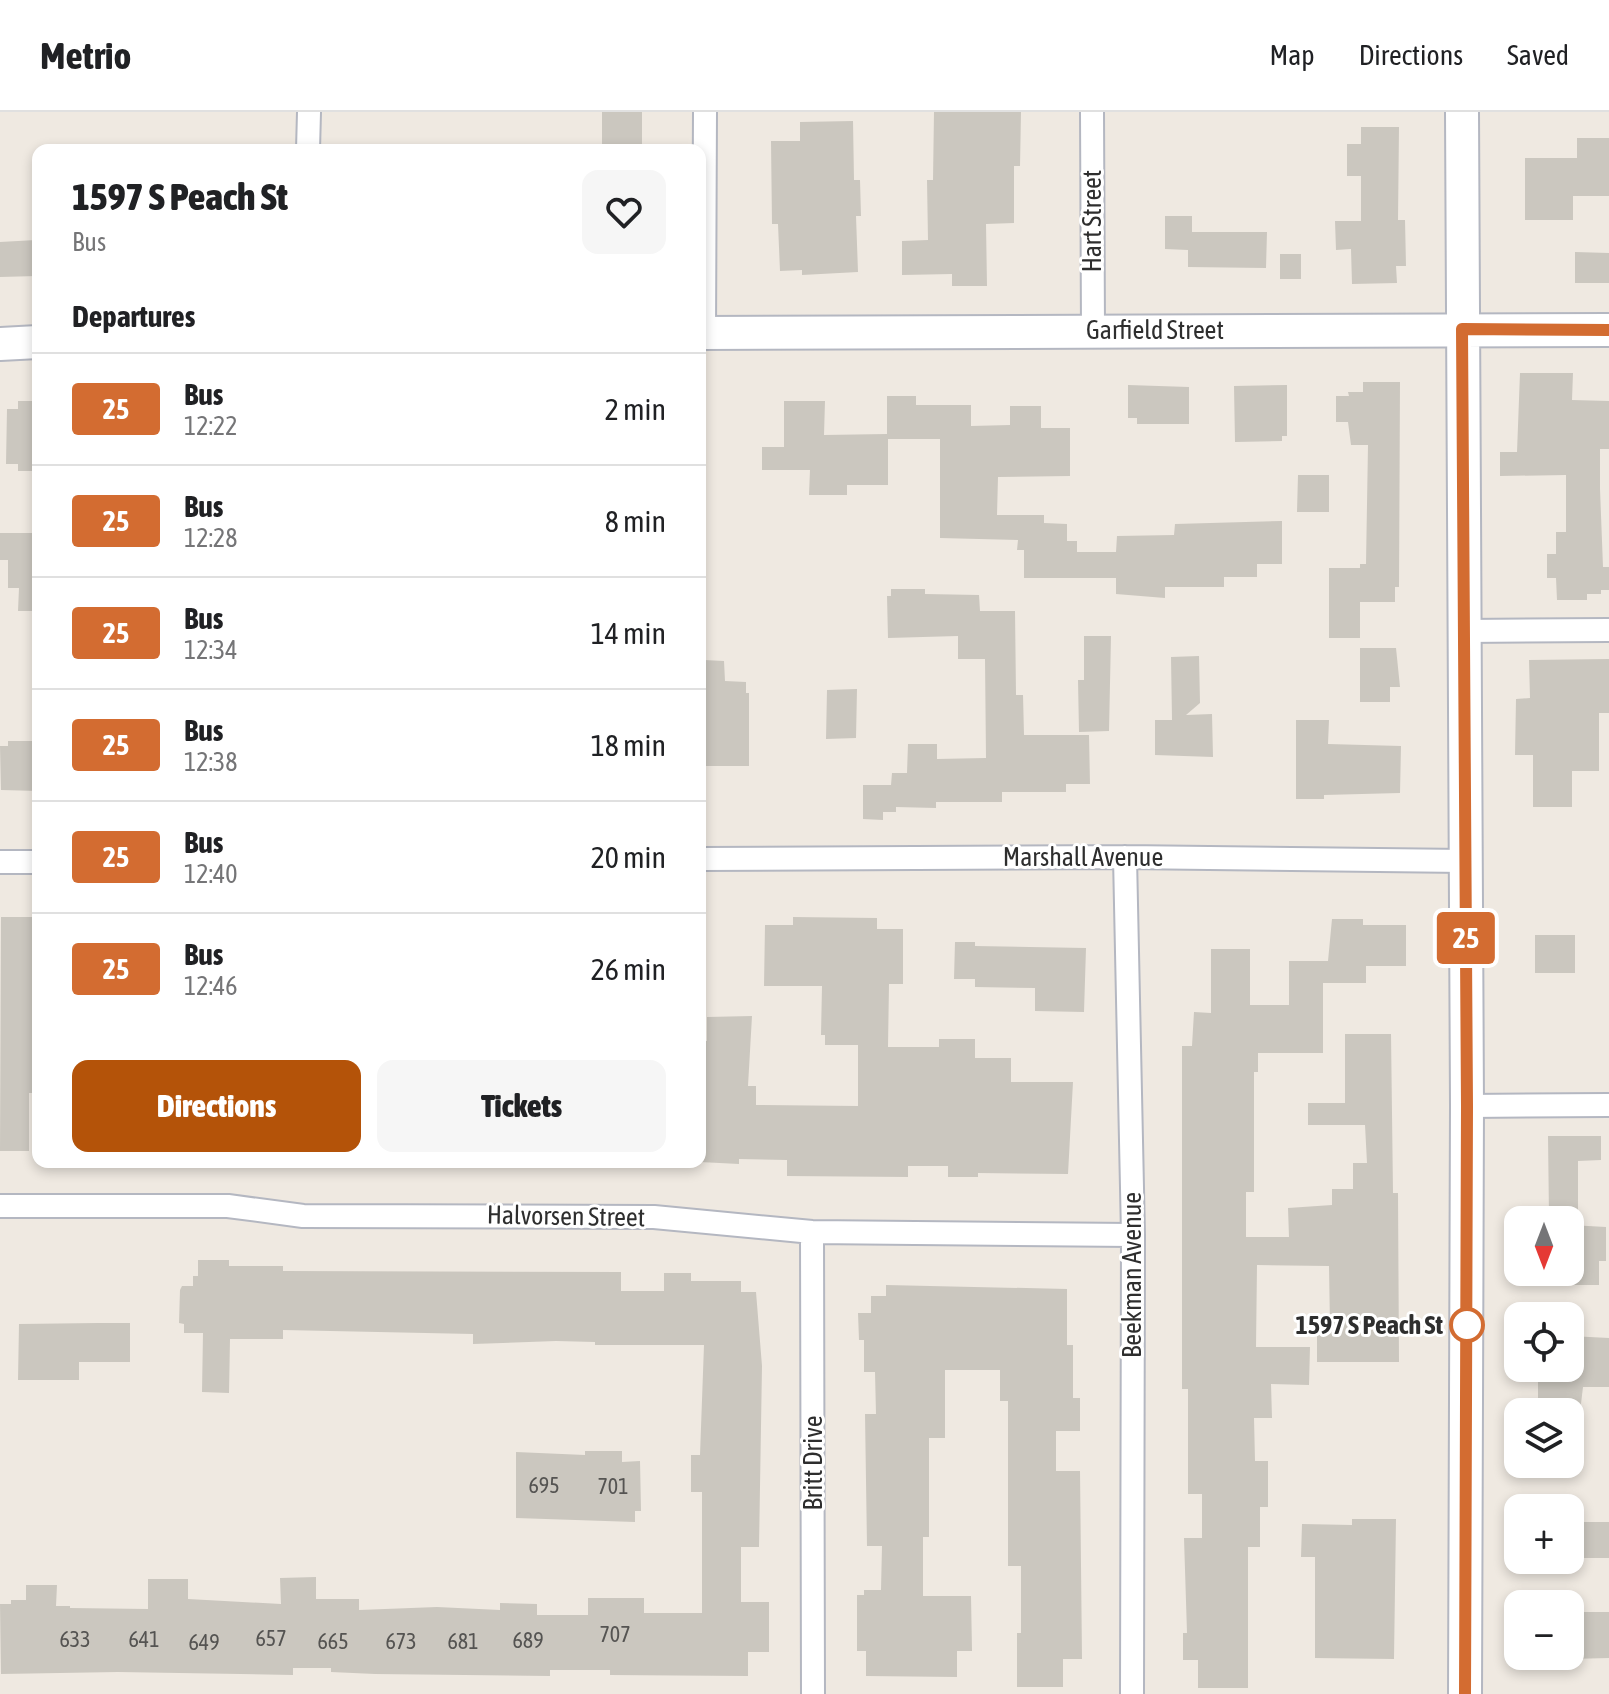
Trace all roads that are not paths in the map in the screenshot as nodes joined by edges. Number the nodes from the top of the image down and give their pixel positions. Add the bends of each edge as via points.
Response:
1 (309, 112) edge
2 (705, 112) edge
3 (1092, 112) edge
4 (1462, 112) edge
5 (308, 144) edge
6 (705, 144) edge
7 (1462, 329) junction
8 (1093, 330) junction
9 (1609, 330) edge
10 (706, 333) edge
11 (32, 342) edge
12 (0, 344) edge
13 (1609, 630) edge
14 (1464, 631) junction
15 (1125, 857) junction
16 (706, 859) edge
17 (1465, 861) junction
18 (0, 862) edge
19 (32, 862) edge
20 (1609, 1105) edge
21 (1467, 1106) junction
22 (0, 1206) edge
23 (812, 1232) junction
24 (1133, 1235) junction
25 (813, 1694) edge
26 (1132, 1694) edge
27 (1465, 1694) edge

1 - 5 street
2 - 6 street
3 - 8 street, Hart Street
4 - 7 street
7 - 8 street, Garfield Street
7 - 9 street, Garfield Street
7 - 14 street
8 - 10 street, Garfield Street
11 - 12 street
13 - 14 street
14 - 17 street
15 - 16 street, Marshall Avenue
15 - 17 street, Marshall Avenue
15 - 24 street, Beekman Avenue
17 - 21 street
18 - 19 street
20 - 21 street
21 - 27 street
22 - 23 street, Halvorsen Street via 228,1206 303,1216 654,1217
23 - 24 street, Halvorsen Street
23 - 25 street, Britt Drive
24 - 26 street, Beekman Avenue

